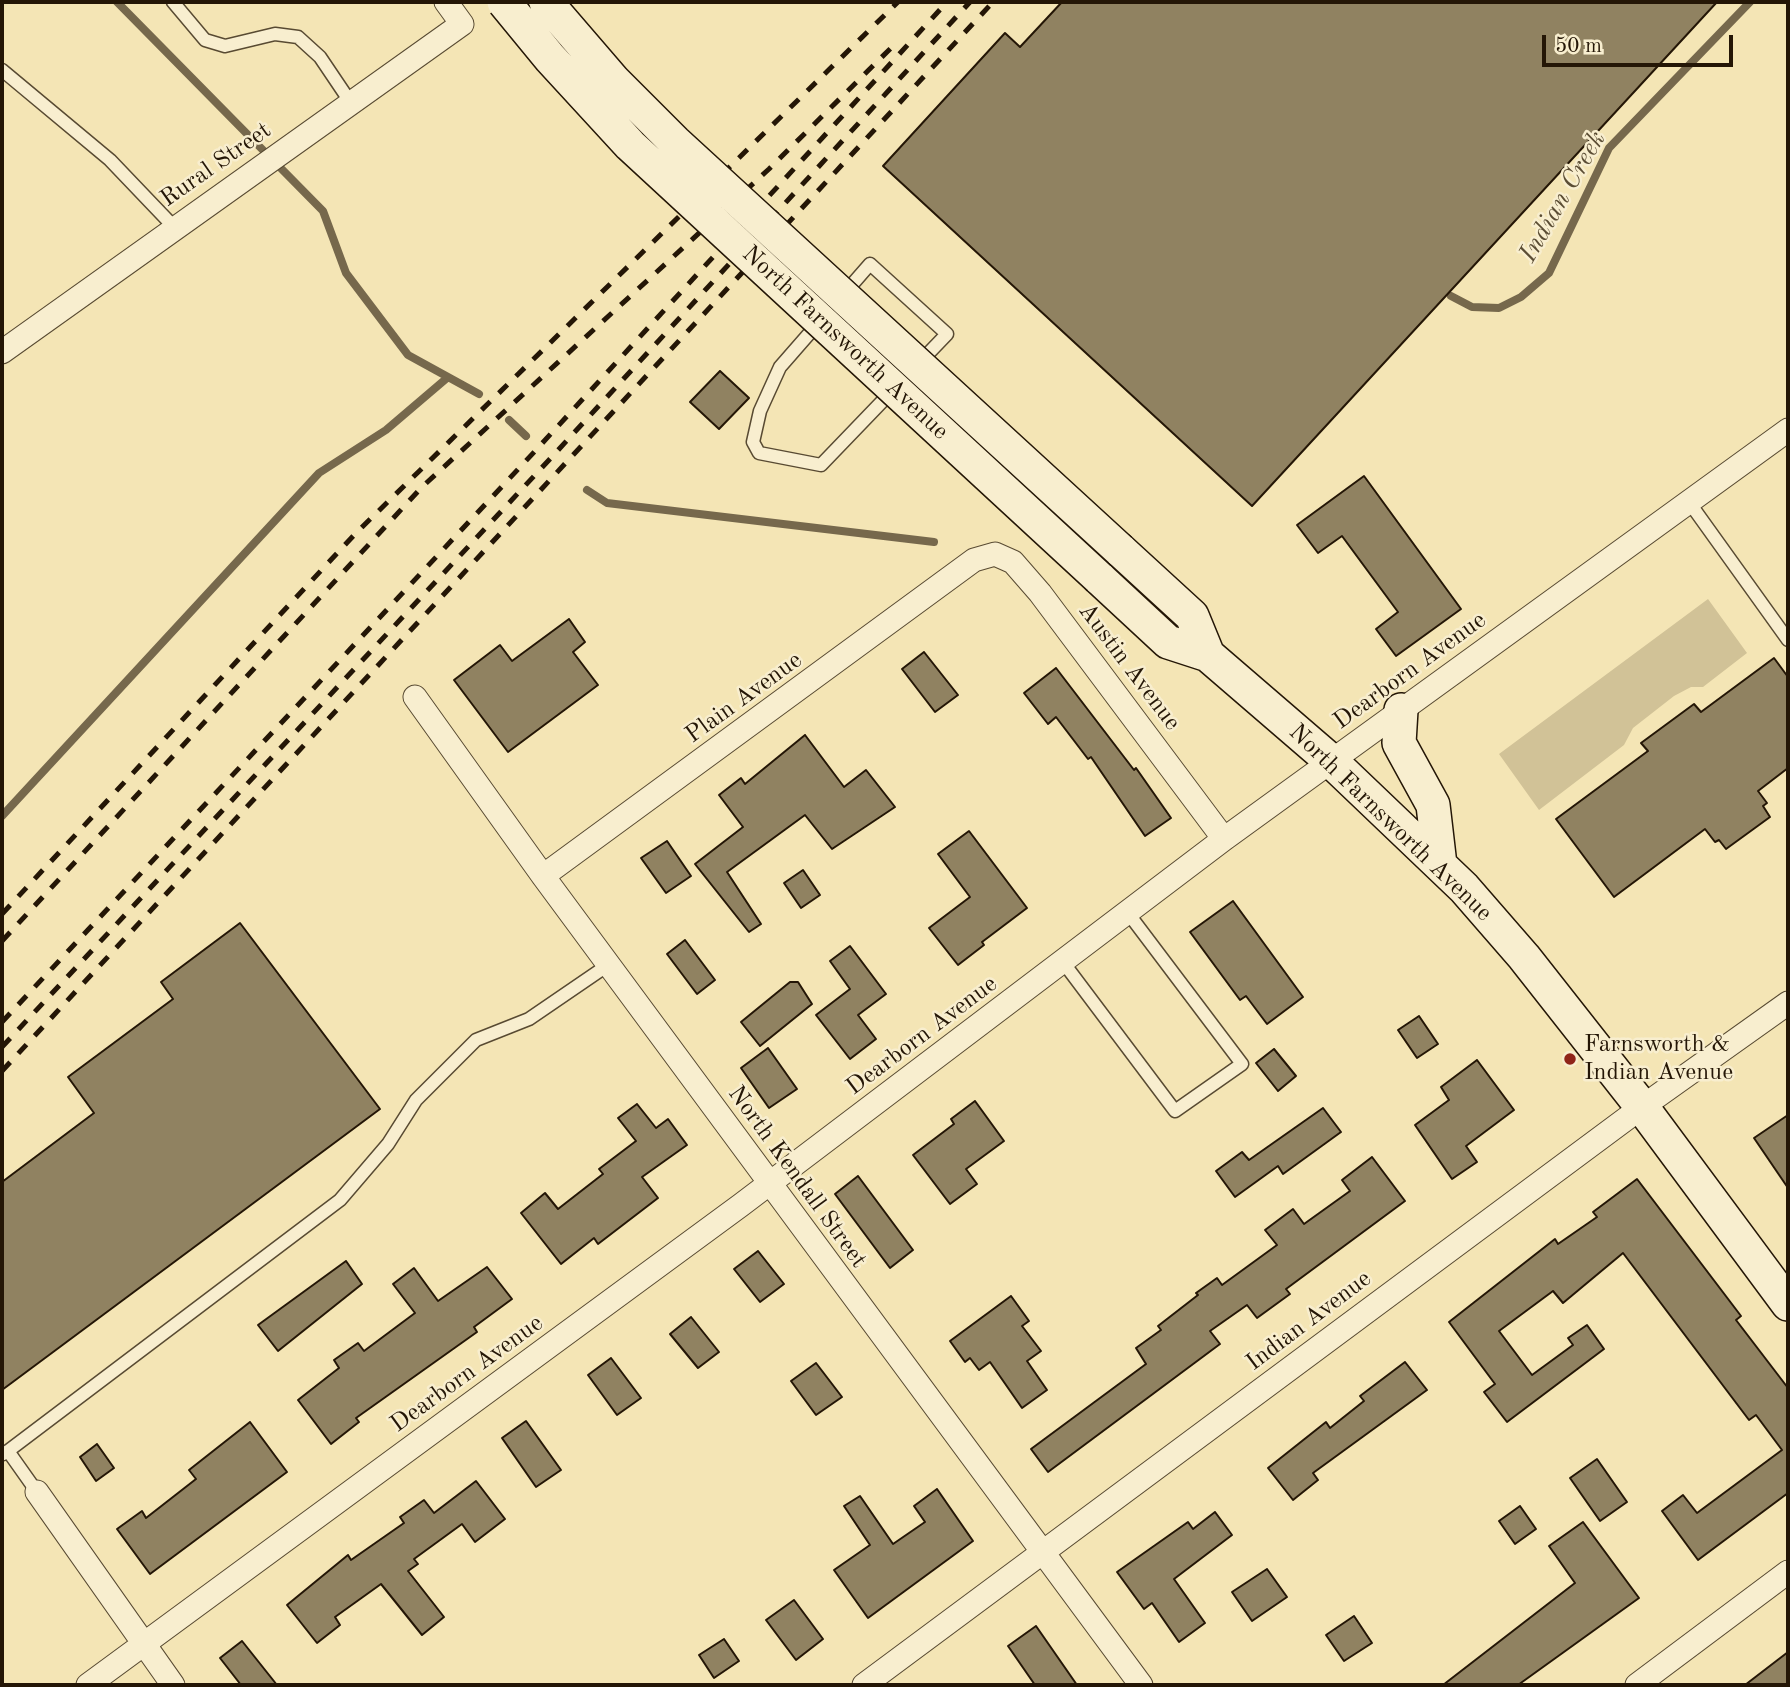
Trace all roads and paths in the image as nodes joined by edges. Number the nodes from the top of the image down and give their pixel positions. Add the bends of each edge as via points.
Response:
1 (173, 2) edge
2 (446, 2) edge
3 (504, 2) edge
4 (546, 2) edge
5 (2, 70) edge
6 (351, 103) junction
7 (174, 227) junction
8 (2, 352) edge
9 (1788, 430) edge
10 (759, 453) joint
11 (1689, 502) junction
12 (974, 560) joint
13 (1788, 640) edge
14 (1208, 655) junction
15 (415, 697) dead end
16 (1401, 710) junction
17 (1331, 761) junction
18 (1224, 839) junction
19 (1440, 865) junction
20 (543, 876) junction
21 (1128, 913) junction
22 (1063, 962) junction
23 (608, 965) junction
24 (1788, 1003) edge
25 (1642, 1107) junction
26 (770, 1184) junction
27 (1788, 1304) edge
28 (5, 1453) edge
29 (37, 1492) joint
30 (1042, 1552) junction
31 (1788, 1572) edge
32 (143, 1644) junction
33 (88, 1685) edge
34 (173, 1685) edge
35 (864, 1685) edge
36 (1141, 1685) edge
37 (1637, 1685) edge

1 - 6 lane via 205,40 225,46 275,34 298,37 320,57
2 - 6 street, Rural Street via 462,24
3 - 14 main road, North Farnsworth Avenue, bridge via 630,145 1168,642
4 - 14 main road, North Farnsworth Avenue, bridge via 614,81 675,142 1192,616
5 - 7 lane via 110,160
6 - 7 street, Rural Street
7 - 8 street, Rural Street
9 - 11 street, Dearborn Avenue
10 - 10 lane via 821,465 947,334 870,264 780,367 760,411 754,442
11 - 13 lane
11 - 16 street, Dearborn Avenue
12 - 18 street, Austin Avenue via 995,554 1013,562
12 - 20 street, Plain Avenue
14 - 17 main road, North Farnsworth Avenue
15 - 20 street, North Kendall Street
16 - 17 street, Dearborn Avenue
16 - 19 main road via 1399,743 1433,805
17 - 18 street, Dearborn Avenue
17 - 19 main road, North Farnsworth Avenue
18 - 21 street, Dearborn Avenue
19 - 25 main road, North Farnsworth Avenue via 1524,957
20 - 23 street, North Kendall Street
21 - 22 street, Dearborn Avenue
21 - 22 lane via 1241,1064 1175,1111
22 - 26 street, Dearborn Avenue
23 - 26 street, North Kendall Street
23 - 28 lane via 529,1019 476,1040 416,1100 388,1144 340,1200
24 - 25 street, Indian Avenue
25 - 27 main road, North Farnsworth Avenue
25 - 30 street, Indian Avenue
26 - 30 street, North Kendall Street
26 - 32 street, Dearborn Avenue
28 - 29 lane
29 - 32 street
30 - 35 street, Indian Avenue
30 - 36 street, North Kendall Street
31 - 37 street
32 - 33 street, Dearborn Avenue
32 - 34 street

